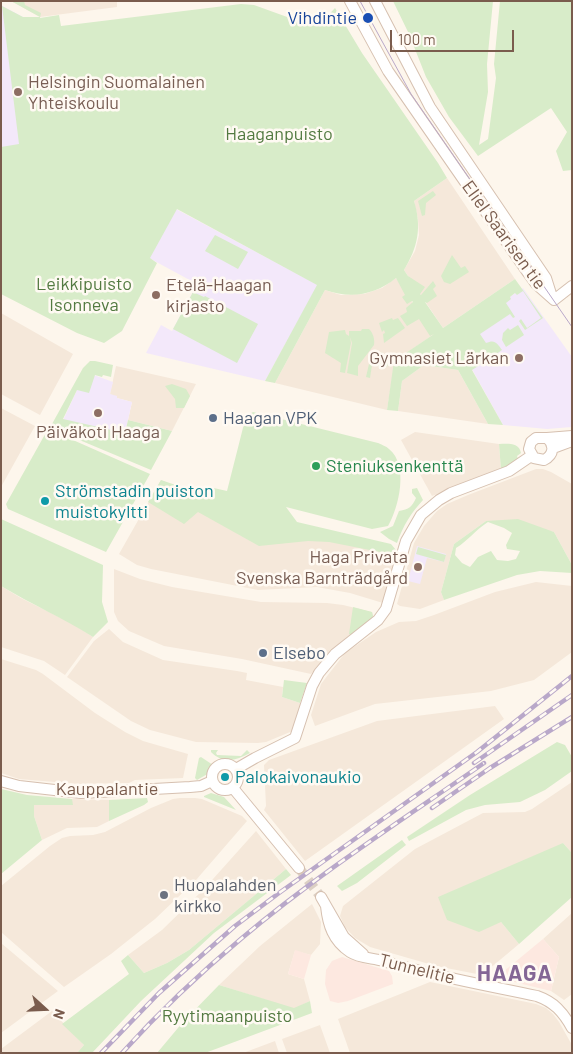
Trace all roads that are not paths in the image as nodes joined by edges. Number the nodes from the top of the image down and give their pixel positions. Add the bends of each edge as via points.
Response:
1 (350, 1) edge
2 (375, 1) edge
3 (572, 286) edge
4 (554, 300) junction
5 (572, 436) edge
6 (547, 438) junction
7 (572, 441) edge
8 (553, 448) junction
9 (531, 456) junction
10 (236, 769) junction
11 (1, 781) edge
12 (212, 781) junction
13 (233, 788) junction
14 (299, 868) tunnel mouth
15 (324, 902) tunnel mouth
16 (572, 1028) edge

1 - 4 street, Eliel Saarisen tie via 388,71 530,276
2 - 4 street, Eliel Saarisen tie via 430,107 546,278
3 - 4 street
5 - 6 street
6 - 8 street
6 - 9 street via 540,437 531,442
7 - 8 street
8 - 9 street via 544,460
9 - 10 street via 509,471 451,493 421,515 406,541 386,609 378,620 336,654 319,674 312,686 296,738
10 - 12 street via 225,764 217,766 212,773
10 - 13 street via 238,782
11 - 12 street, Kauppalantie via 81,793 185,788
12 - 13 street via 221,790
13 - 14 street
15 - 16 street, Tunnelitie via 344,937 366,957 546,999 562,1011

